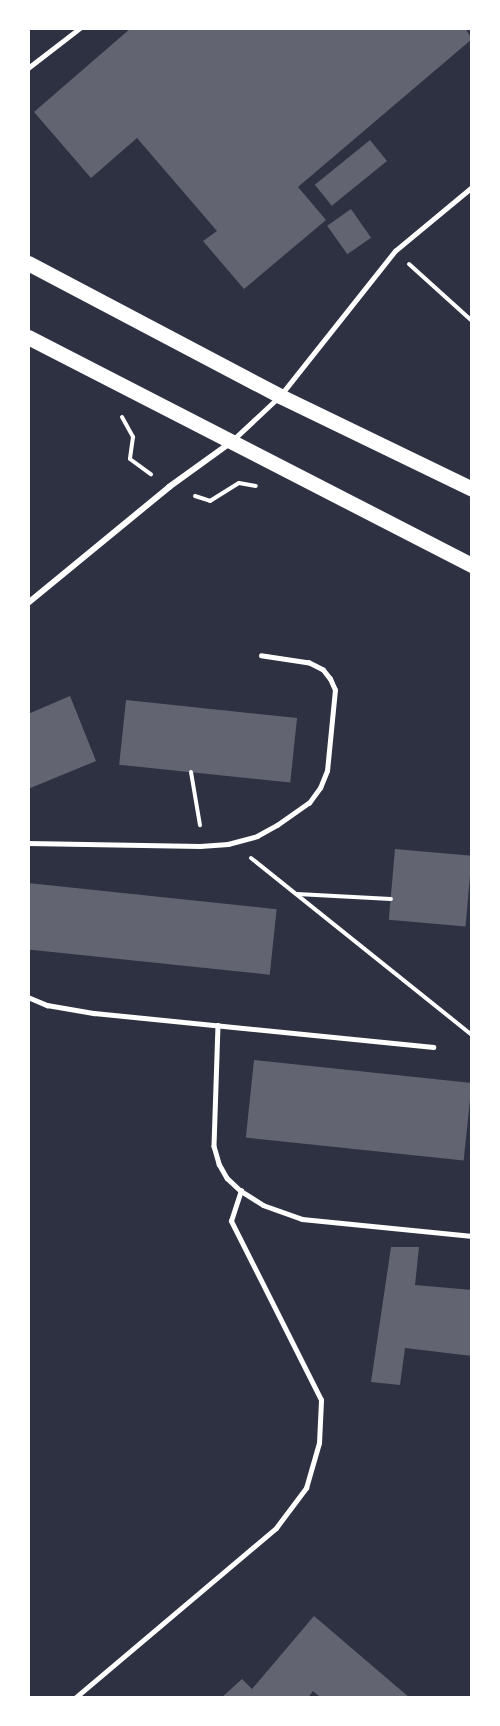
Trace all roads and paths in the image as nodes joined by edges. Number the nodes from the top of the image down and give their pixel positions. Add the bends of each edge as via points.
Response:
1 (80, 28) edge
2 (28, 68) edge
3 (471, 187) edge
4 (395, 251) junction
5 (28, 263) edge
6 (471, 321) edge
7 (28, 336) edge
8 (279, 396) junction
9 (118, 415) dead end
10 (231, 442) junction
11 (169, 487) junction
12 (264, 488) dead end
13 (471, 489) edge
14 (471, 565) edge
15 (28, 603) edge
16 (262, 656) dead end
17 (191, 772) dead end
18 (28, 843) edge
19 (232, 843) junction
20 (203, 846) junction
21 (296, 894) junction
22 (391, 899) dead end
23 (28, 997) edge
24 (218, 1025) junction
25 (471, 1035) edge
26 (433, 1047) dead end
27 (241, 1191) junction
28 (471, 1236) edge
29 (75, 1698) edge

1 - 2 lane
3 - 4 lane
4 - 6 path
4 - 8 lane
5 - 8 main road
7 - 10 main road
8 - 10 lane
8 - 13 main road
9 - 11 path via 125,419 133,437 130,459
10 - 11 street
10 - 14 main road
11 - 12 path via 210,501 239,483
11 - 15 street
16 - 19 lane via 309,663 330,678 335,706 327,771 320,788 296,814 257,836
17 - 20 path
18 - 20 lane
19 - 20 lane
19 - 21 path
21 - 22 path
21 - 25 path
23 - 24 lane via 48,1005 94,1013
24 - 26 lane
24 - 27 lane via 213,1146 227,1178
27 - 28 lane via 302,1219
27 - 29 lane via 231,1221 321,1400 319,1443 306,1488 276,1528

